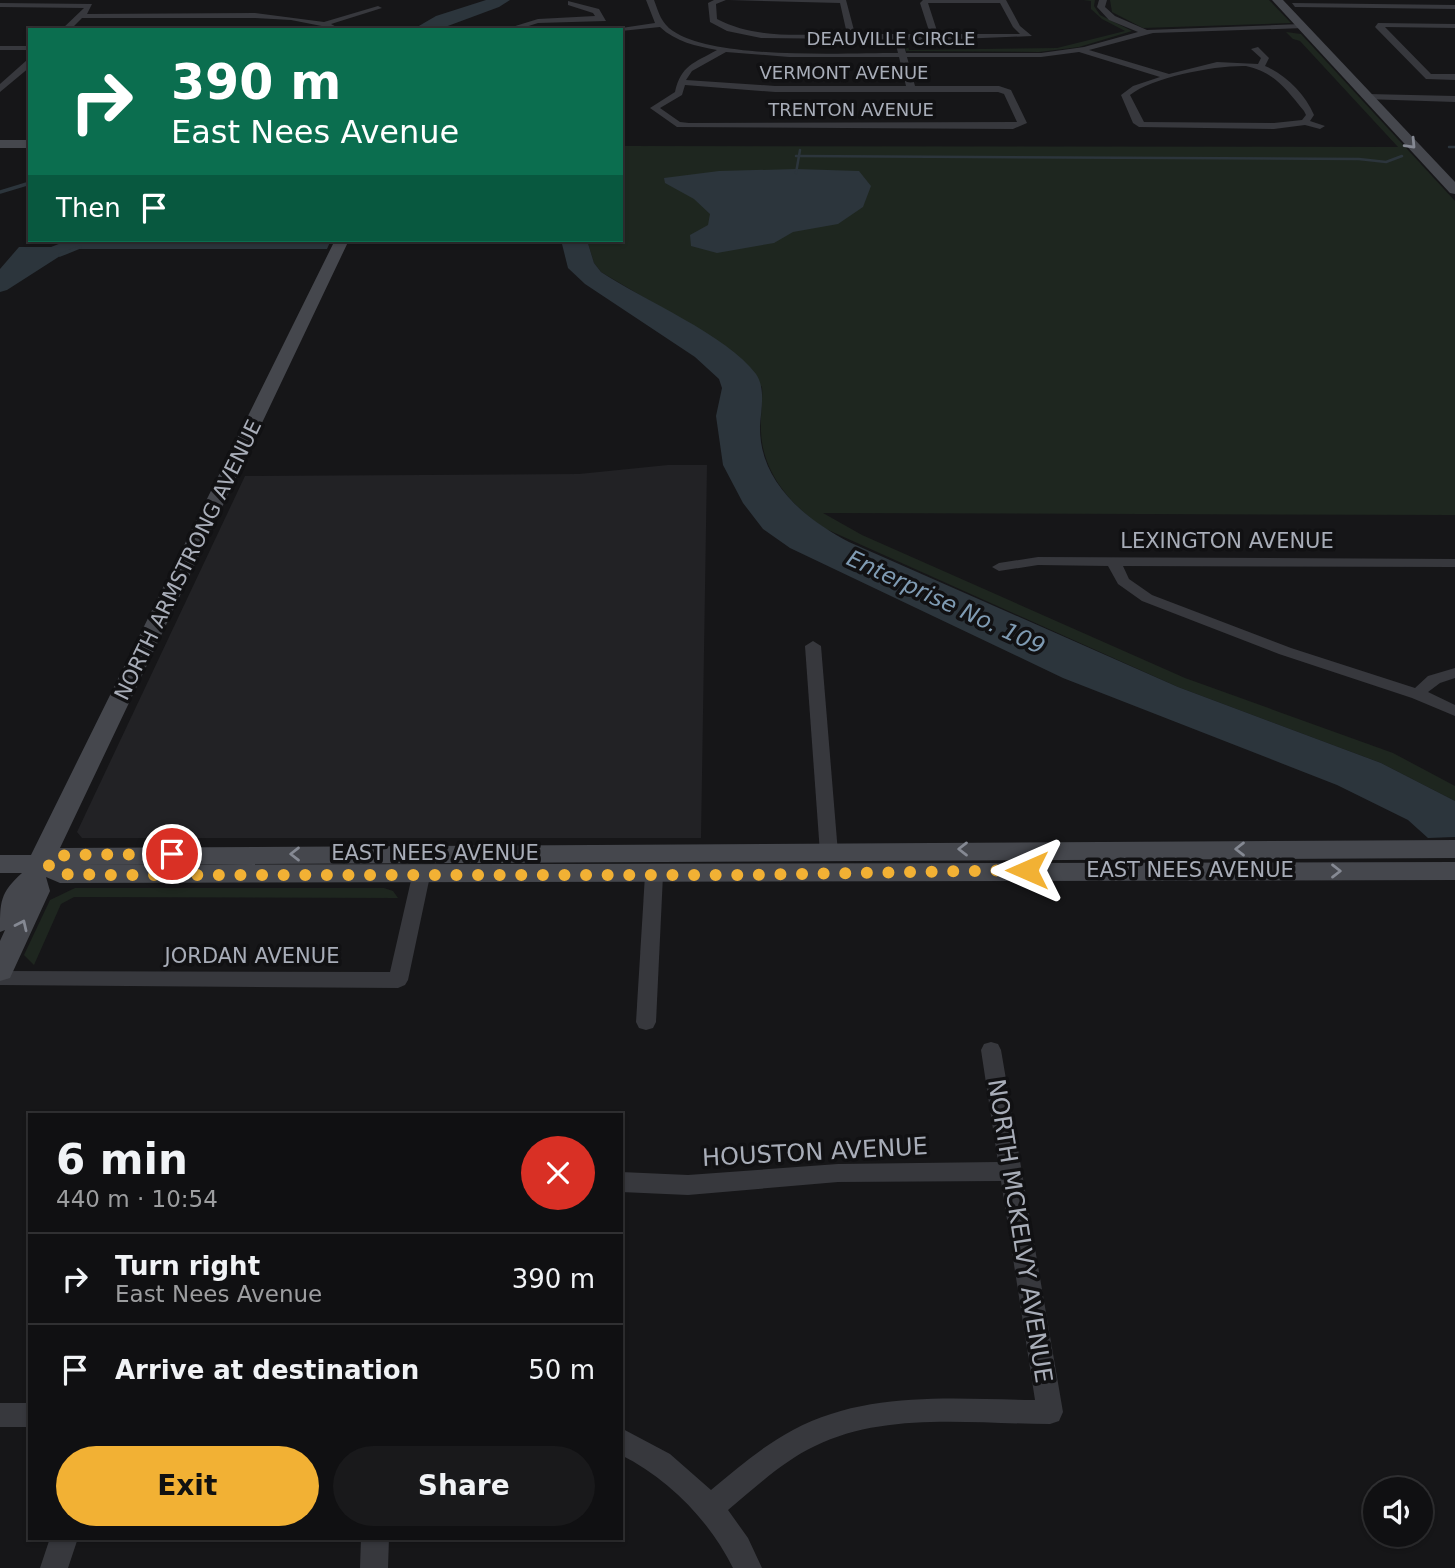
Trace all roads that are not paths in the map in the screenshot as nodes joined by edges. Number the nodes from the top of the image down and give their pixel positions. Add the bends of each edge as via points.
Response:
1 (722, 0) edge
2 (733, 0) edge
3 (1103, 0) edge
4 (1277, 0) edge
5 (715, 1) edge
6 (843, 1) edge
7 (926, 1) edge
8 (1003, 1) edge
9 (655, 2) edge
10 (571, 4) dead end
11 (1294, 4) edge
12 (0, 5) edge
13 (1393, 7) junction
14 (379, 8) dead end
15 (1455, 8) edge
16 (80, 16) junction
17 (602, 19) junction
18 (327, 23) junction
19 (1412, 24) junction
20 (661, 26) junction
21 (1455, 26) edge
22 (67, 28) edge
23 (335, 28) edge
24 (513, 28) edge
25 (603, 28) edge
26 (1303, 28) junction
27 (623, 29) edge
28 (623, 32) edge
29 (1144, 32) junction
30 (852, 38) junction
31 (894, 38) junction
32 (935, 38) junction
33 (0, 48) edge
34 (28, 48) edge
35 (1084, 49) junction
36 (1255, 49) dead end
37 (723, 50) junction
38 (898, 55) junction
39 (1345, 58) junction
40 (28, 64) edge
41 (1260, 68) junction
42 (1172, 76) junction
43 (1455, 77) edge
44 (1156, 81) junction
45 (682, 82) junction
46 (0, 89) edge
47 (907, 89) junction
48 (1180, 89) dead end
49 (1378, 97) junction
50 (1455, 98) edge
51 (1305, 122) junction
52 (1021, 125) joint
53 (1320, 126) dead end
54 (0, 144) edge
55 (28, 145) edge
56 (1455, 172) edge
57 (1455, 190) edge
58 (341, 242) edge
59 (1114, 562) junction
60 (1455, 563) edge
61 (999, 567) dead end
62 (813, 646) dead end
63 (1455, 673) edge
64 (1418, 694) junction
65 (1455, 711) edge
66 (1455, 849) edge
67 (829, 853) junction
68 (679, 854) junction
69 (0, 864) edge
70 (39, 869) junction
71 (1455, 871) edge
72 (654, 874) junction
73 (421, 876) junction
74 (0, 922) edge
75 (0, 971) edge
76 (0, 978) edge
77 (646, 1022) dead end
78 (990, 1050) dead end
79 (1011, 1171) junction
80 (623, 1182) edge
81 (0, 1415) edge
82 (28, 1415) edge
83 (623, 1442) edge
84 (710, 1508) junction
85 (63, 1540) edge
86 (375, 1540) edge
87 (54, 1568) edge
88 (374, 1568) edge
89 (748, 1568) edge

1 - 5 street
2 - 6 street
3 - 29 street, DEAUVILLE CIRCLE via 1101,7 1107,15
4 - 26 main road
5 - 30 street via 711,15 743,33
6 - 30 street
7 - 8 street
7 - 32 street
8 - 32 street via 1028,36
9 - 20 street
10 - 17 street via 592,9
11 - 13 street
11 - 39 main road
12 - 16 street via 89,6
13 - 15 street
13 - 19 street
14 - 18 street
16 - 18 street via 277,16
16 - 22 street
17 - 24 street via 538,21
17 - 25 street
18 - 23 street
19 - 21 street
19 - 43 street via 1378,24 1429,77
20 - 27 street
20 - 28 street
20 - 37 street, DEAUVILLE CIRCLE via 680,38
26 - 29 street, DEAUVILLE CIRCLE
26 - 39 main road via 1311,29
26 - 49 main road
29 - 35 street, DEAUVILLE CIRCLE
30 - 31 street
31 - 32 street
31 - 38 street
33 - 34 street
35 - 38 street, DEAUVILLE CIRCLE via 1031,55
35 - 42 street
36 - 41 street via 1265,58
37 - 38 street, DEAUVILLE CIRCLE
37 - 45 street via 689,69
38 - 47 street
39 - 49 main road
40 - 46 street
41 - 42 street via 1217,64
41 - 51 street via 1281,77 1308,110
42 - 44 street
44 - 48 street
44 - 51 street via 1136,87 1125,99 1142,125
45 - 47 street, VERMONT AVENUE via 785,89
45 - 52 street, TRENTON AVENUE via 679,93 654,108 680,125
47 - 52 street, VERMONT AVENUE via 1005,90
49 - 50 street
49 - 56 main road
49 -> 57 main road
51 - 53 street
54 - 55 main road
58 - 70 main road, NORTH ARMSTRONG AVENUE
59 - 60 street, LEXINGTON AVENUE
59 - 61 street, LEXINGTON AVENUE via 1038,561
59 - 64 street via 1123,581 1147,598
62 - 67 street
63 - 64 street via 1425,684
64 - 65 street
66 -> 67 main road, EAST NEES AVENUE
67 - 68 main road, EAST NEES AVENUE
67 - 72 main road via 813,863
68 -> 70 main road, EAST NEES AVENUE via 65,855
68 - 73 main road via 651,865 510,865
69 - 70 main road, EAST NEES AVENUE
70 - 73 main road, EAST NEES AVENUE via 60,874
70 - 74 main road, NORTH ARMSTRONG AVENUE via 16,891
75 -> 70 main road, NORTH ARMSTRONG AVENUE via 37,891
72 -> 71 main road, EAST NEES AVENUE
72 - 73 main road, EAST NEES AVENUE
72 - 77 street
73 - 76 street, JORDAN AVENUE via 398,980
78 - 79 street, NORTH MCKELVY AVENUE
79 - 80 street, HOUSTON AVENUE via 838,1173 688,1185
79 - 84 street, NORTH MCKELVY AVENUE via 1050,1412 909,1413 840,1424 774,1456
81 - 82 street
83 - 84 street via 658,1462
84 - 89 street
85 - 87 street
86 - 88 street

